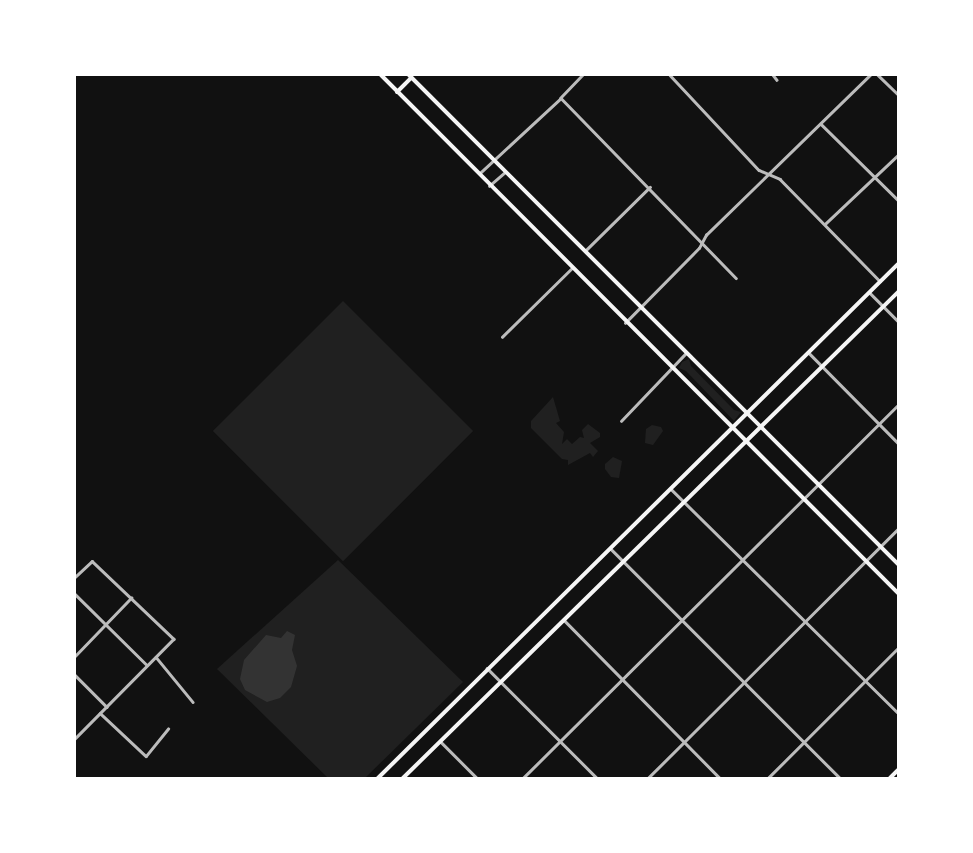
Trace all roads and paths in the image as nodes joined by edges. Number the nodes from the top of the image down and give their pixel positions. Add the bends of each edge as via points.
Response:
1 (381, 75) edge
2 (583, 75) edge
3 (671, 75) edge
4 (772, 75) edge
5 (870, 75) edge
6 (878, 75) edge
7 (410, 76) edge
8 (777, 80) dead end
9 (398, 92) junction
10 (898, 94) edge
11 (561, 98) junction
12 (821, 124) junction
13 (898, 155) edge
14 (494, 160) junction
15 (505, 171) junction
16 (769, 174) junction
17 (478, 175) junction
18 (875, 177) junction
19 (489, 186) junction
20 (650, 187) junction
21 (898, 200) edge
22 (825, 224) junction
23 (704, 242) junction
24 (585, 251) junction
25 (898, 264) edge
26 (571, 269) junction
27 (736, 278) dead end
28 (880, 282) junction
29 (898, 292) edge
30 (870, 293) junction
31 (884, 306) junction
32 (641, 307) junction
33 (898, 321) edge
34 (626, 323) junction
35 (502, 337) dead end
36 (687, 352) junction
37 (810, 354) junction
38 (822, 366) junction
39 (671, 367) junction
40 (898, 405) edge
41 (748, 414) junction
42 (621, 421) dead end
43 (879, 423) junction
44 (762, 426) junction
45 (733, 428) junction
46 (746, 442) junction
47 (898, 443) edge
48 (818, 483) junction
49 (672, 489) junction
50 (803, 500) junction
51 (684, 502) junction
52 (898, 528) edge
53 (881, 547) junction
54 (611, 549) junction
55 (742, 560) junction
56 (865, 562) junction
57 (623, 563) junction
58 (898, 564) edge
59 (75, 577) edge
60 (898, 593) edge
61 (75, 594) edge
62 (131, 598) junction
63 (564, 620) junction
64 (682, 621) junction
65 (806, 622) junction
66 (105, 624) junction
67 (898, 648) edge
68 (75, 656) edge
69 (156, 657) junction
70 (147, 665) junction
71 (487, 668) junction
72 (75, 676) edge
73 (622, 679) junction
74 (865, 681) junction
75 (501, 682) junction
76 (742, 682) junction
77 (193, 702) dead end
78 (107, 707) junction
79 (898, 713) edge
80 (100, 714) junction
81 (168, 729) dead end
82 (75, 731) edge
83 (79, 735) junction
84 (75, 739) edge
85 (440, 742) junction
86 (560, 742) junction
87 (684, 742) junction
88 (803, 742) junction
89 (898, 770) edge
90 (378, 778) edge
91 (403, 778) edge
92 (477, 778) edge
93 (523, 778) edge
94 (597, 778) edge
95 (648, 778) edge
96 (720, 778) edge
97 (768, 778) edge
98 (840, 778) edge
99 (890, 778) edge

1 - 9 main road
2 - 11 street
3 - 16 street via 758,170
4 - 8 street
5 - 12 street
6 - 10 street
7 - 9 main road
7 - 14 main road
9 - 17 main road
11 - 14 street
11 - 20 street
12 - 16 street
12 - 18 street
13 - 18 street
14 - 15 main road
14 - 17 street
15 - 19 street
15 - 24 main road
16 - 22 street via 780,179
16 - 23 street via 706,235
17 - 19 main road
18 - 21 street
18 - 22 street
19 - 26 main road
20 - 23 street
20 - 24 street
22 - 28 street
23 - 27 street
23 - 32 street
24 - 32 main road
25 - 28 main road
26 - 34 main road
26 - 35 street
28 - 30 main road
29 - 31 main road
30 - 31 street
30 - 37 main road
31 - 33 street
31 - 38 main road
32 - 34 street
32 - 36 main road
34 - 39 main road
36 - 39 street
36 - 41 main road
37 - 38 street
37 - 41 main road
38 - 43 street
38 - 44 main road
39 - 42 street
39 - 45 main road
40 - 43 street
41 - 44 main road
41 - 45 main road
43 - 47 street
43 - 48 street
44 - 46 main road
44 - 48 main road
45 - 46 main road
45 - 49 main road
46 - 50 main road
46 - 51 main road
48 - 50 street
48 - 53 main road
49 - 51 street
49 - 54 main road
50 - 55 street
50 - 56 main road
51 - 55 street
51 - 57 main road
52 - 53 street
53 - 56 street
53 - 58 main road
54 - 57 street
54 - 71 main road
55 - 64 street
55 - 65 street
56 - 60 main road
56 - 65 street
57 - 63 main road
57 - 64 street
59 - 62 street via 92,560
61 - 66 street
62 - 66 street
62 - 69 street via 174,639
63 - 73 street
63 - 75 main road
64 - 73 street
64 - 76 street
65 - 74 street
65 - 76 street
66 - 68 street
66 - 70 street
67 - 74 street
69 - 70 street
69 - 77 street
70 - 78 street
71 - 75 street
71 - 90 main road
72 - 78 street
73 - 86 street
73 - 87 street
74 - 79 street
74 - 88 street
75 - 85 main road
75 - 86 street
76 - 87 street
76 - 88 street
78 - 80 street
80 - 81 street via 146,756
80 - 83 street
82 - 83 street
83 - 84 street
85 - 91 main road
85 - 92 street
86 - 93 street
86 - 94 street
87 - 95 street
87 - 96 street
88 - 97 street
88 - 98 street
89 - 99 main road

